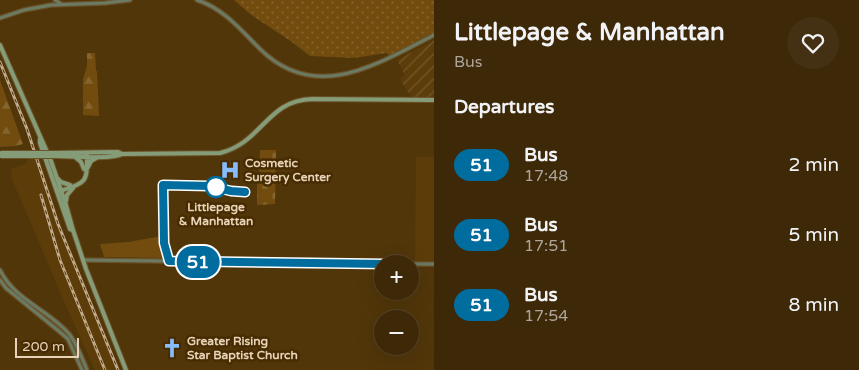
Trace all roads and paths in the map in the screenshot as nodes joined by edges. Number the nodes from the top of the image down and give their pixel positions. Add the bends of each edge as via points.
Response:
1 (53, 0) edge
2 (130, 0) edge
3 (197, 0) edge
4 (62, 4) junction
5 (51, 5) junction
6 (0, 18) edge
7 (434, 35) edge
8 (0, 45) edge
9 (434, 100) edge
10 (40, 139) junction
11 (1, 154) edge
12 (56, 154) junction
13 (122, 154) junction
14 (86, 155) junction
15 (73, 156) junction
16 (98, 157) junction
17 (53, 167) junction
18 (86, 169) junction
19 (72, 186) junction
20 (59, 190) junction
21 (66, 206) junction
22 (73, 230) junction
23 (84, 260) junction
24 (374, 264) edge
25 (419, 264) edge
26 (434, 264) edge
27 (0, 270) edge
28 (0, 280) edge
29 (19, 297) junction
30 (79, 351) junction
31 (75, 353) junction
32 (82, 370) edge
33 (87, 370) edge
34 (126, 370) edge

1 - 4 street
1 - 5 street
2 - 4 street
3 - 7 street via 228,18 276,64 316,77 353,72 374,65
4 - 5 street
5 - 6 street
8 - 10 main road
9 - 13 main road via 300,100 281,108 247,141 228,151 213,154
10 - 17 main road
10 - 20 main road
11 - 12 main road, bridge
12 - 14 main road
12 - 15 main road
13 - 14 main road
13 - 16 main road
14 - 15 main road
14 - 16 main road
14 - 18 main road
15 - 18 main road
16 - 18 main road
17 - 19 main road via 61,182
17 - 20 main road
18 - 19 main road via 85,180
19 - 20 main road
19 - 21 main road
20 - 21 main road
20 - 22 main road via 70,229
21 - 22 main road
22 - 23 main road
23 - 24 street
23 - 34 main road
25 - 26 street
27 - 29 street
28 - 29 street
29 - 30 street via 64,329
29 - 31 street via 68,339
30 - 31 street
30 - 33 street
31 - 32 street

